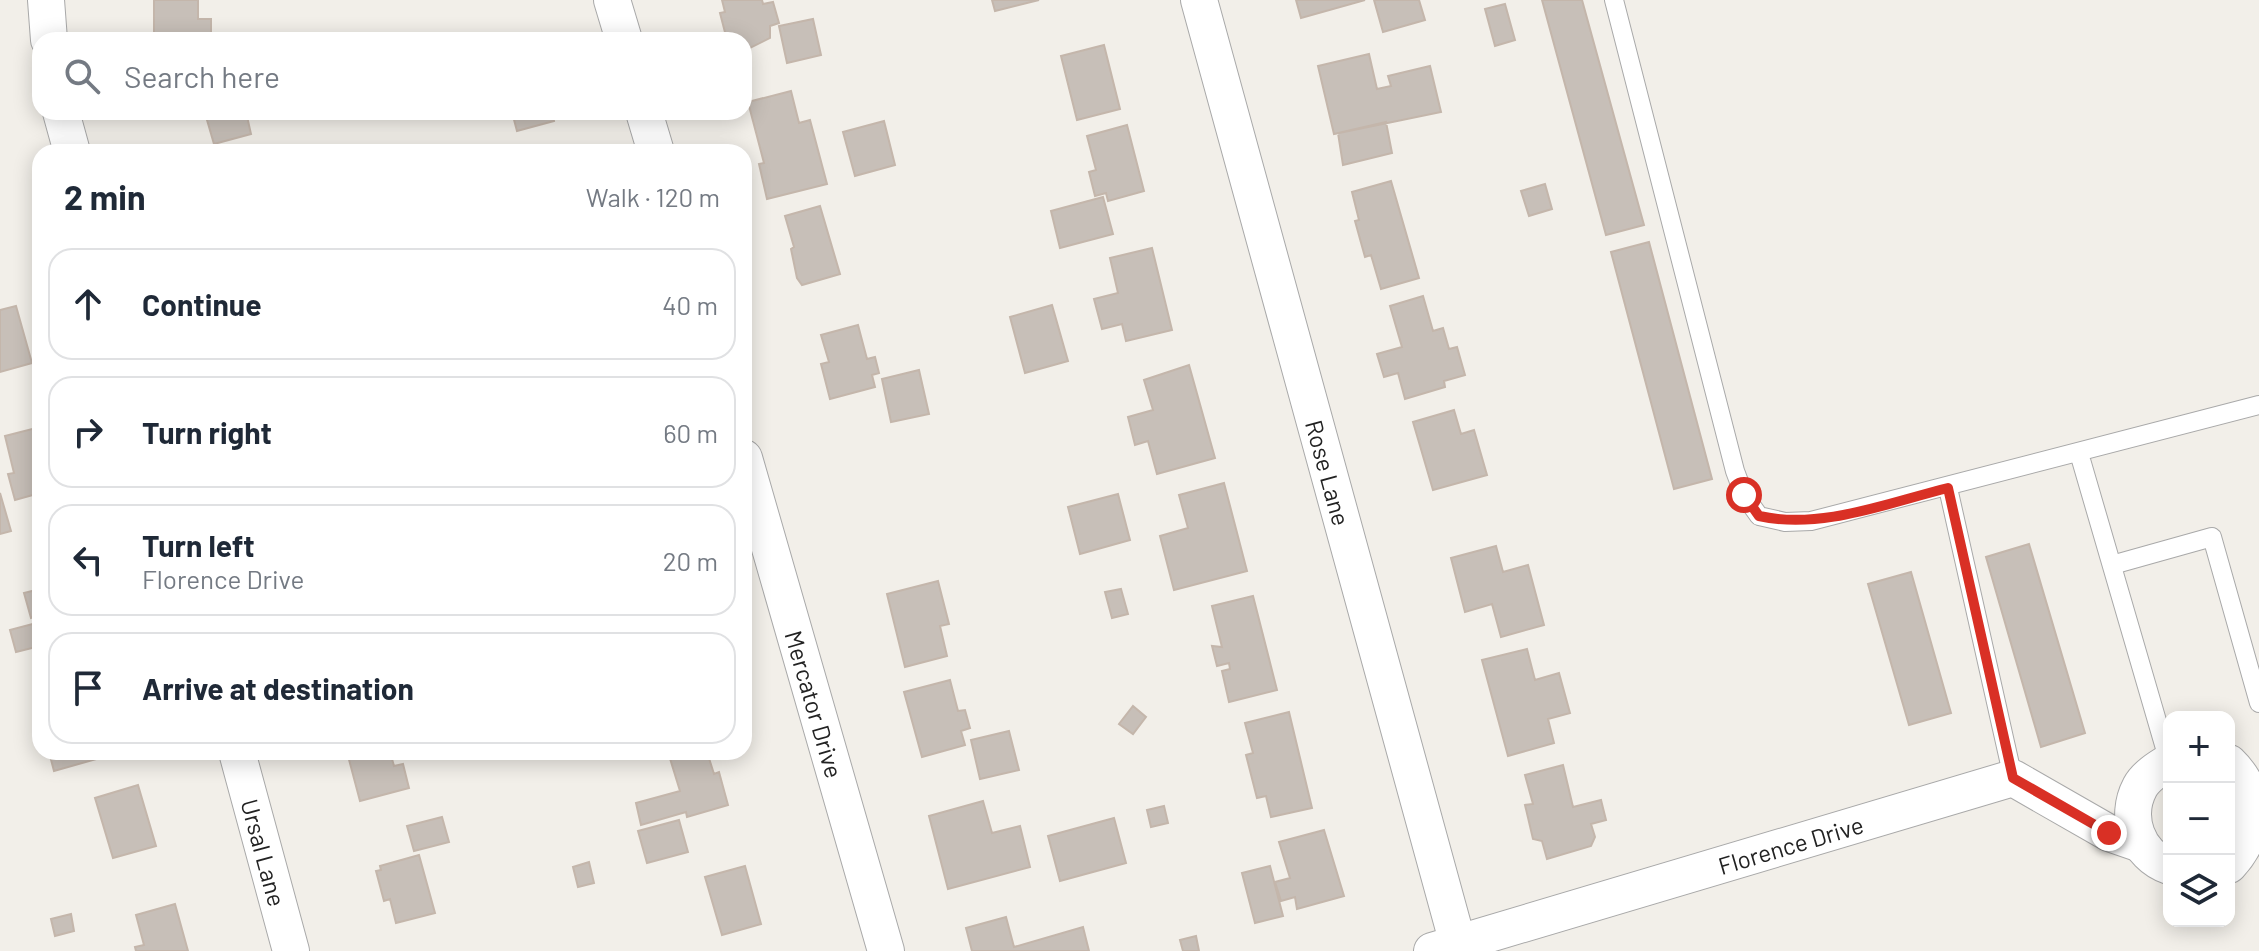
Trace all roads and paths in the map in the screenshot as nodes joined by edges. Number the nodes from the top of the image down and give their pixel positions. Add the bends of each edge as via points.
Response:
1 (46, 0) edge
2 (612, 0) edge
3 (1199, 0) edge
4 (1614, 0) edge
5 (48, 32) edge
6 (622, 32) edge
7 (63, 120) edge
8 (646, 120) edge
9 (70, 144) edge
10 (654, 144) edge
11 (2259, 405) edge
12 (2079, 453) junction
13 (752, 486) edge
14 (1948, 488) junction
15 (2112, 565) junction
16 (2259, 703) edge
17 (2163, 741) edge
18 (239, 760) edge
19 (2163, 767) edge
20 (2235, 767) edge
21 (2013, 778) junction
22 (2258, 798) edge
23 (2138, 843) junction
24 (2235, 859) edge
25 (2163, 864) edge
26 (1445, 947) edge
27 (291, 951) edge
28 (886, 951) edge

1 - 5 street
2 - 6 street
3 - 26 street, Rose Lane
4 - 14 lane via 1744,495 1759,516 1785,522 1811,521
7 - 9 street
8 - 10 street
11 - 12 lane
12 - 14 lane
12 - 15 lane
13 - 28 street, Mercator Drive
14 - 21 lane
15 - 16 lane via 2212,537
15 - 17 lane
18 - 27 street, Ursal Lane
19 - 23 street via 2140,786 2133,812
20 - 22 street
21 - 23 street via 2109,833
21 - 26 street, Florence Drive
22 - 24 street via 2259,821
23 - 25 street

